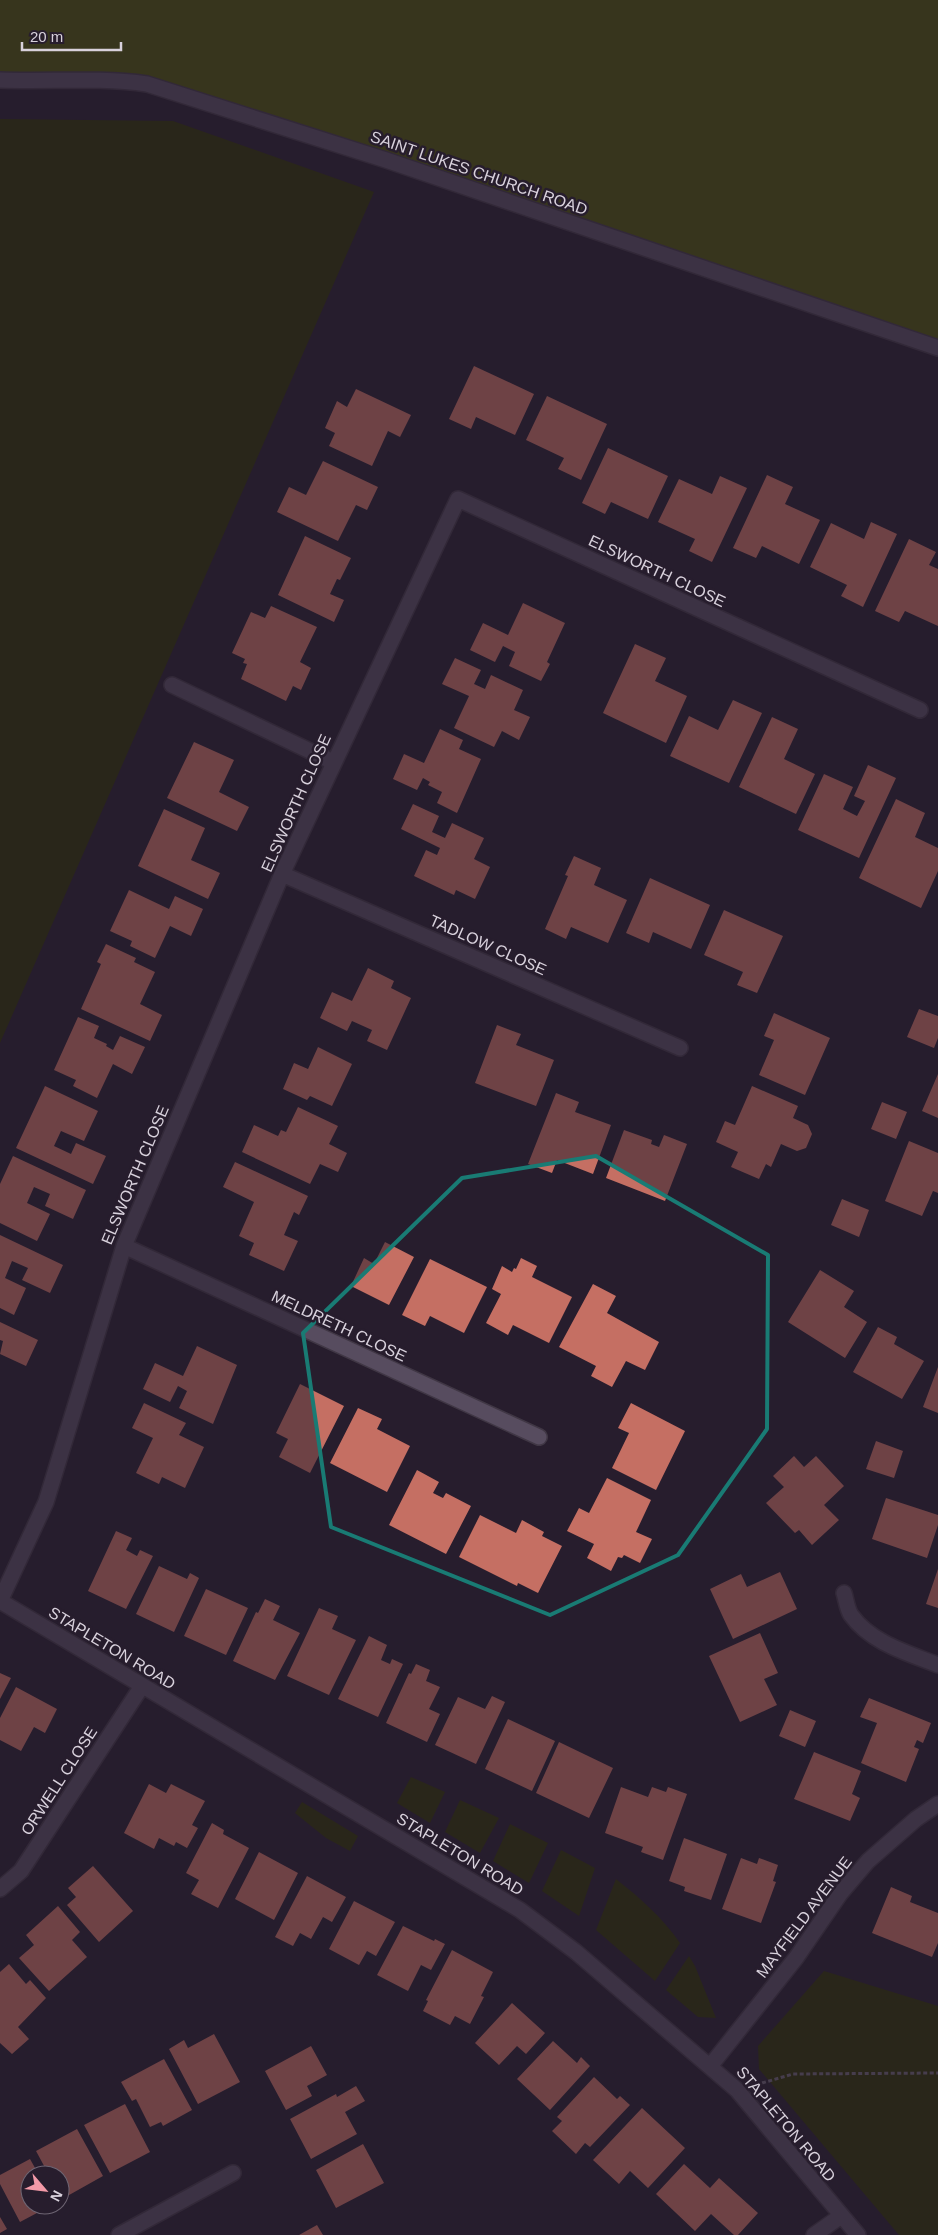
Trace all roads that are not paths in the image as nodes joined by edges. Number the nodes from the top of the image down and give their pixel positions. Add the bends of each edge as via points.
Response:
1 (0, 80) edge
2 (938, 348) edge
3 (172, 685) dead end
4 (920, 710) dead end
5 (333, 762) junction
6 (282, 874) junction
7 (680, 1048) dead end
8 (124, 1246) junction
9 (539, 1437) dead end
10 (844, 1592) dead end
11 (0, 1601) edge
12 (938, 1665) edge
13 (142, 1686) junction
14 (938, 1804) edge
15 (0, 1889) edge
16 (711, 2066) junction
17 (233, 2173) dead end
18 (841, 2216) junction
19 (119, 2235) edge
20 (814, 2235) edge
21 (858, 2235) edge

1 - 2 street, SAINT LUKES CHURCH ROAD via 111,79 148,84 386,160
3 - 5 street
4 - 5 street, ELSWORTH CLOSE via 458,499
5 - 6 street, ELSWORTH CLOSE
6 - 7 street, TADLOW CLOSE
6 - 8 street, ELSWORTH CLOSE
8 - 9 street, MELDRETH CLOSE
8 - 11 street, ELSWORTH CLOSE via 46,1502
10 - 12 street via 850,1614 866,1630 891,1646
11 - 13 street, STAPLETON ROAD
13 - 15 street, ORWELL CLOSE via 21,1871
13 - 16 street, STAPLETON ROAD via 520,1910 576,1952
14 - 16 street, MAYFIELD AVENUE via 868,1861
16 - 18 street, STAPLETON ROAD via 737,2090
17 - 19 street
18 - 20 street
18 - 21 street, STAPLETON ROAD

